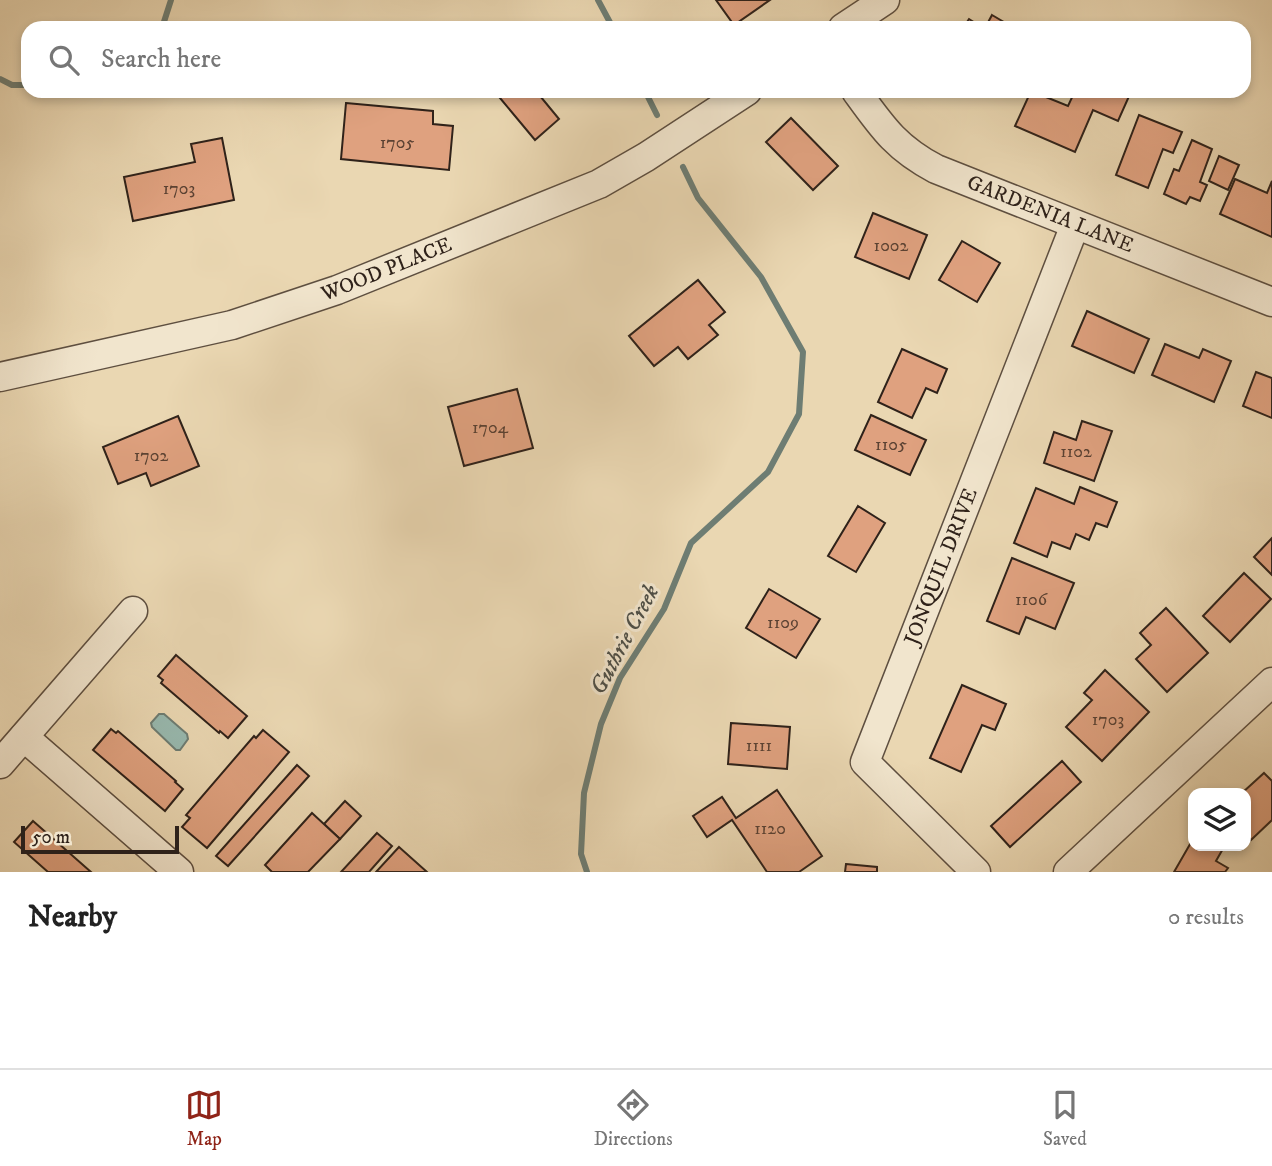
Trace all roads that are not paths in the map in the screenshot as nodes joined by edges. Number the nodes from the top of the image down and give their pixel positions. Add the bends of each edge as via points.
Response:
1 (884, 0) edge
2 (853, 21) edge
3 (736, 98) edge
4 (861, 98) edge
5 (1074, 225) junction
6 (1272, 302) edge
7 (0, 377) edge
8 (133, 611) dead end
9 (1272, 682) edge
10 (24, 737) junction
11 (0, 764) edge
12 (179, 872) edge
13 (976, 872) edge
14 (1068, 872) edge

1 - 2 street
3 - 7 street, WOOD PLACE via 599,184 337,290 232,325
4 - 5 street, GARDENIA LANE via 893,140 921,161
5 - 6 street, GARDENIA LANE
5 - 13 street, JONQUIL DRIVE via 865,762
8 - 10 street
9 - 14 street
10 - 11 street
10 - 12 street

